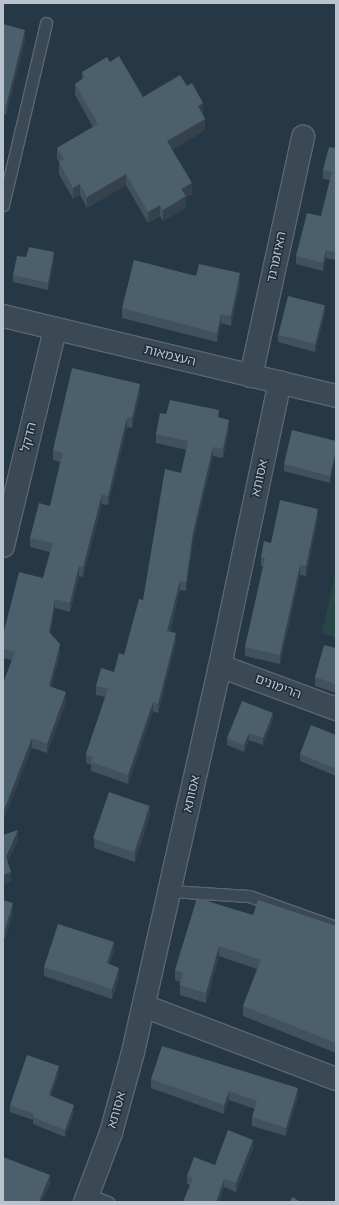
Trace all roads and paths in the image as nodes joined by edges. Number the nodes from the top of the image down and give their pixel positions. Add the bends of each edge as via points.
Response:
1 (46, 23) dead end
2 (303, 137) dead end
3 (3, 205) edge
4 (3, 316) edge
5 (55, 328) junction
6 (251, 376) junction
7 (280, 382) junction
8 (336, 396) edge
9 (3, 546) edge
10 (220, 666) junction
11 (336, 709) edge
12 (170, 892) junction
13 (336, 927) edge
14 (144, 1006) junction
15 (336, 1080) edge
16 (87, 1198) edge
17 (108, 1202) edge

1 - 3 lane
2 - 6 street, האיזמרגד
4 - 5 street, העצמאות
5 - 6 street, העצמאות
5 - 9 street, הדקל
6 - 7 street, העצמאות
7 - 8 street, העצמאות
7 - 10 street, אסותא
10 - 11 street, הרימונים
10 - 12 street, אסותא
12 - 13 lane via 249,896
12 - 14 street, אסותא
14 - 15 street
14 - 16 street, אסותא via 118,1109
16 - 17 lane

